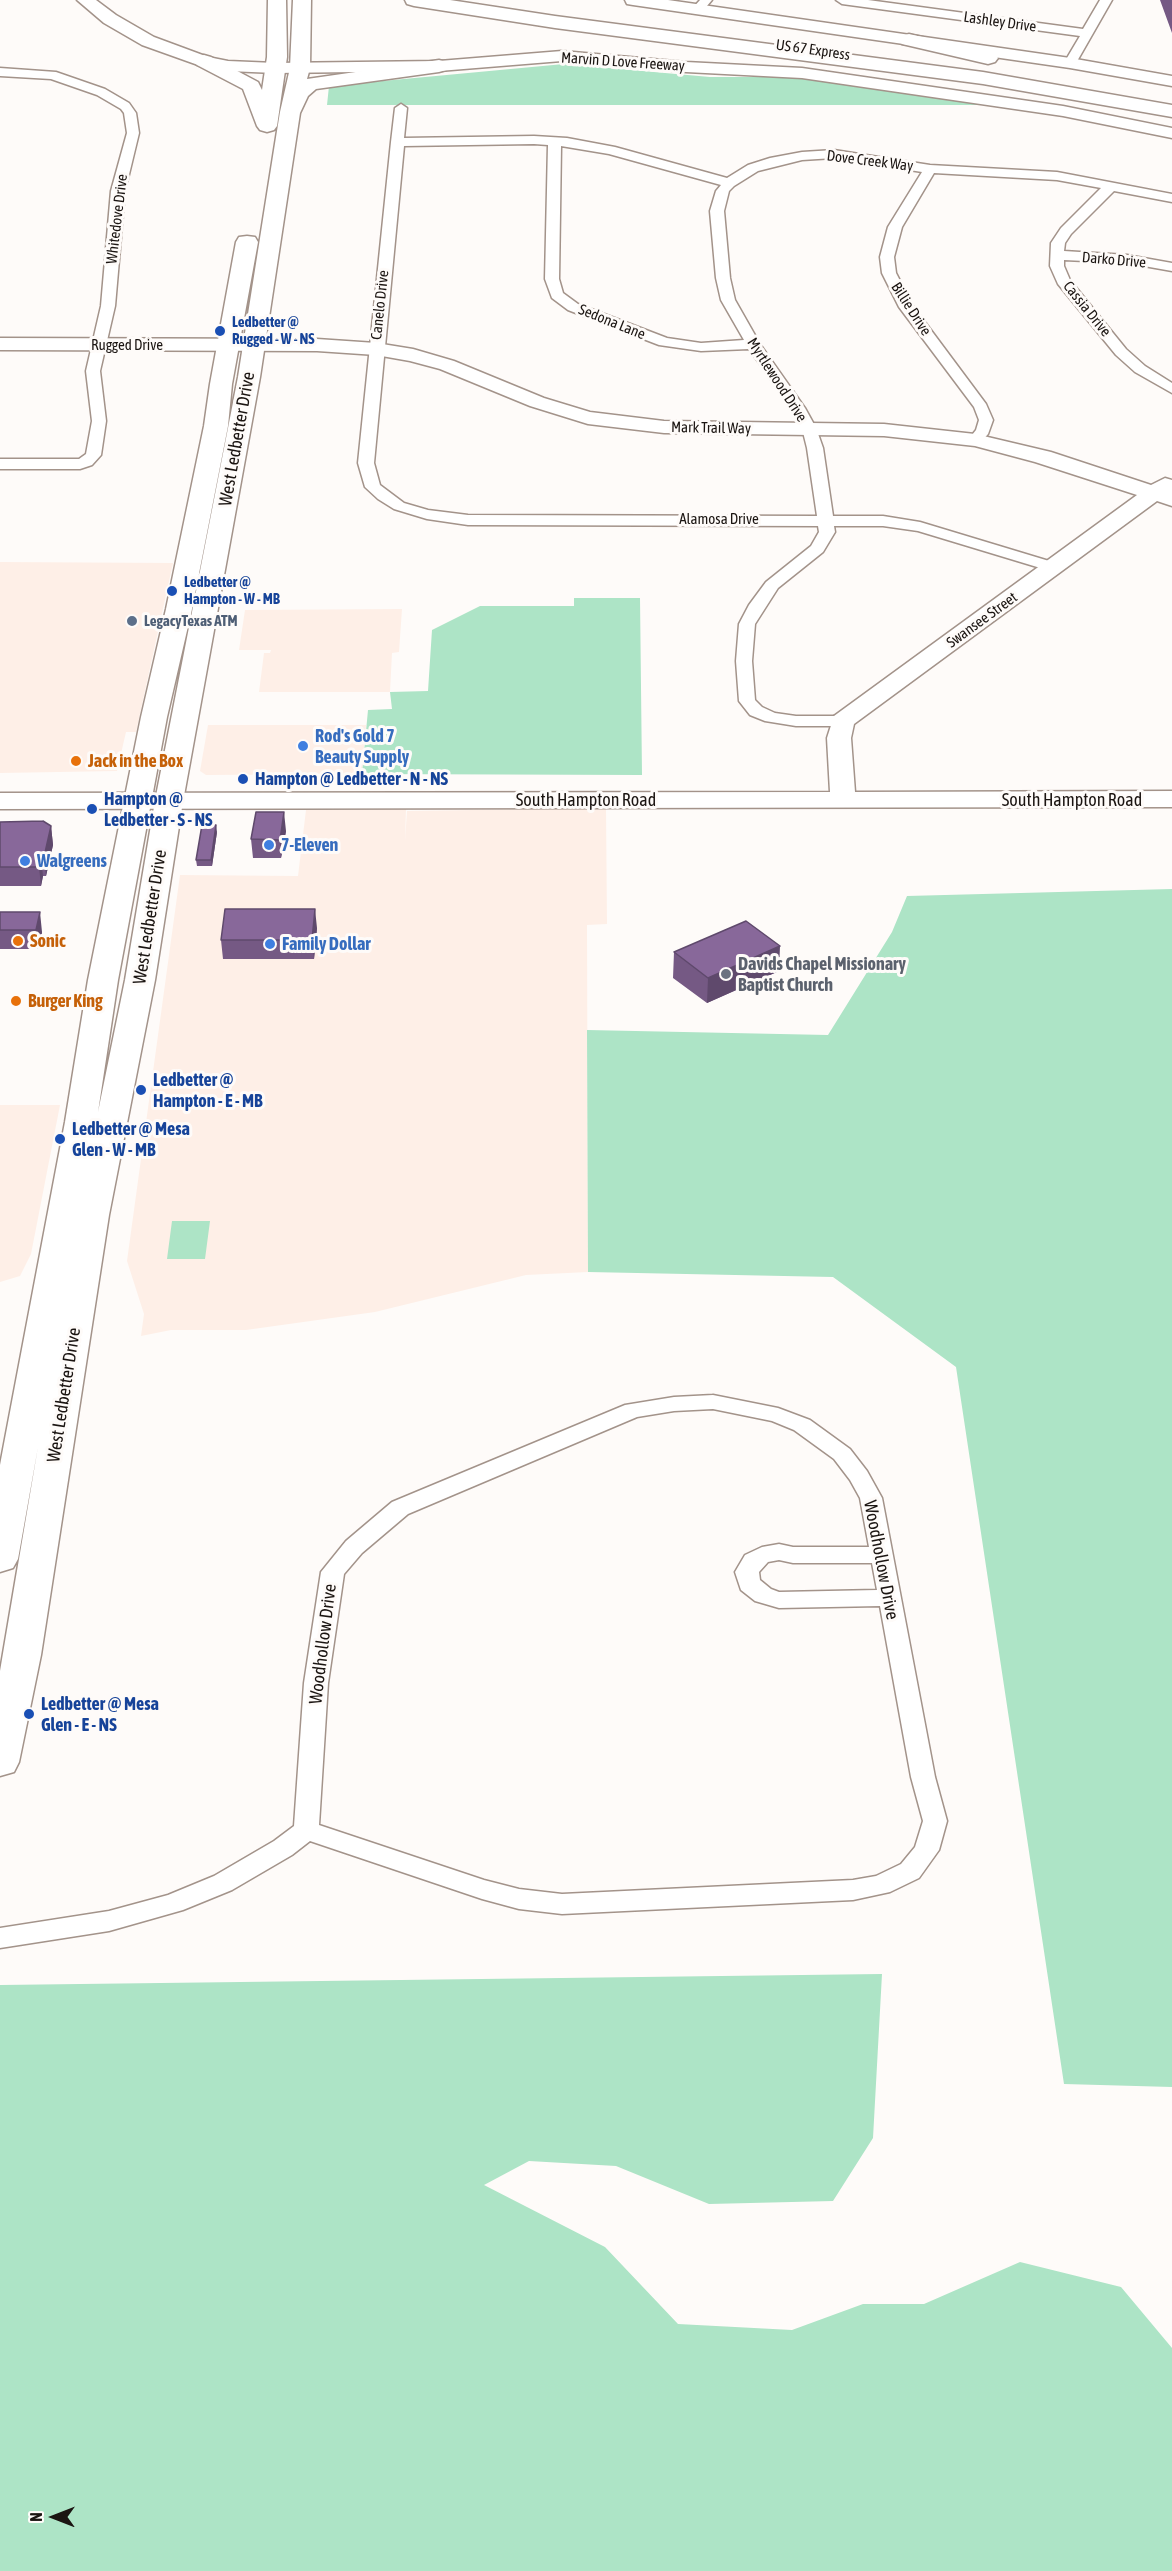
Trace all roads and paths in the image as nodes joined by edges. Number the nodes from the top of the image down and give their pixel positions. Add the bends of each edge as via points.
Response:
1 (85, 0) edge
2 (277, 0) edge
3 (302, 0) edge
4 (414, 0) edge
5 (453, 0) edge
6 (490, 0) edge
7 (633, 0) edge
8 (842, 0) edge
9 (1106, 0) edge
10 (702, 5) edge
11 (971, 6) dead end
12 (961, 16) junction
13 (1087, 33) junction
14 (909, 40) junction
15 (204, 61) junction
16 (1070, 63) junction
17 (439, 66) junction
18 (275, 68) junction
19 (300, 68) junction
20 (0, 72) edge
21 (802, 73) junction
22 (1172, 81) edge
23 (1115, 94) junction
24 (1172, 99) edge
25 (1172, 106) edge
26 (401, 108) dead end
27 (1172, 111) edge
28 (290, 112) junction
29 (1172, 133) edge
30 (555, 141) junction
31 (397, 142) junction
32 (930, 169) junction
33 (729, 183) junction
34 (1111, 186) junction
35 (1172, 198) edge
36 (250, 227) dead end
37 (1056, 255) junction
38 (1172, 267) edge
39 (0, 344) edge
40 (753, 344) junction
41 (101, 345) junction
42 (228, 345) junction
43 (254, 345) junction
44 (376, 350) junction
45 (1172, 389) edge
46 (809, 428) junction
47 (975, 440) junction
48 (0, 464) edge
49 (1172, 479) edge
50 (383, 496) joint
51 (1163, 496) edge
52 (825, 519) junction
53 (1053, 567) junction
54 (166, 660) junction
55 (196, 662) junction
56 (843, 722) junction
57 (1172, 784) edge
58 (0, 785) edge
59 (1058, 792) junction
60 (139, 793) junction
61 (170, 793) junction
62 (842, 793) junction
63 (1172, 799) edge
64 (0, 801) edge
65 (103, 980) junction
66 (140, 980) junction
67 (81, 1122) junction
68 (98, 1193) junction
69 (59, 1244) junction
70 (79, 1304) junction
71 (883, 1555) junction
72 (0, 1559) edge
73 (889, 1598) junction
74 (11, 1655) edge
75 (0, 1762) edge
76 (306, 1830) junction
77 (0, 1938) edge

1 - 15 main road, Marvin D Love Freeway via 129,32
2 - 18 main road
3 - 19 main road, West Ledbetter Drive
4 - 23 main road, Marvin D Love Freeway
5 - 25 main road, US 67 Express via 954,68
6 - 23 main road, Marvin D Love Freeway via 914,55
7 - 10 main road
8 - 12 street, Lashley Drive
9 - 13 street
10 - 14 main road
11 - 12 street
12 - 13 street, Lashley Drive
13 - 16 street
14 - 16 main road
14 - 23 main road via 1048,70
15 - 18 main road, Marvin D Love Freeway
15 - 18 main road via 251,86 265,134
16 - 22 main road
17 - 19 main road, Marvin D Love Freeway
17 - 21 main road, Marvin D Love Freeway via 562,56
17 - 28 main road via 310,84
18 - 19 main road, Marvin D Love Freeway
19 - 28 main road, West Ledbetter Drive
20 - 41 street, Whitedove Drive via 69,79 116,99 130,113 133,133 118,191
21 - 23 main road via 876,74
21 - 29 main road, Marvin D Love Freeway via 1063,111
23 - 24 main road, Marvin D Love Freeway
23 - 27 main road, Marvin D Love Freeway
26 - 31 street, Canelo Drive
28 - 43 main road, West Ledbetter Drive via 266,195
30 - 31 street
30 - 33 street via 610,150
30 - 40 street, Sedona Lane via 552,279 556,295 573,307 664,342 701,347
31 - 44 street, Canelo Drive
32 - 33 street, Dove Creek Way via 849,155 816,154 763,164
32 - 34 street, Dove Creek Way via 1040,174
32 - 47 street, Billie Drive via 895,227 887,257 889,273 906,307 981,407 986,420
33 - 40 street, Myrtlewood Drive via 717,211 723,278 728,300
34 - 35 street, Dove Creek Way
34 - 37 street via 1066,231
36 - 42 main road, West Ledbetter Drive
37 - 38 street, Darko Drive
37 - 45 street, Cassia Drive via 1063,281 1121,352
39 - 41 main road, Rugged Drive
40 - 46 street, Myrtlewood Drive
41 - 42 main road, Rugged Drive
41 - 48 street, Whitedove Drive via 93,371 99,421 93,455 87,462 71,465
42 - 43 main road, Rugged Drive
42 - 54 main road, West Ledbetter Drive via 216,426
43 - 44 main road, Mark Trail Way
43 - 55 main road, West Ledbetter Drive
44 - 46 main road, Mark Trail Way via 447,365 588,418 664,428
44 - 50 street, Canelo Drive via 366,463 373,487
46 - 47 main road, Mark Trail Way via 894,430
46 - 52 street, Myrtlewood Drive
47 - 51 main road, Mark Trail Way via 1043,457
49 - 51 main road, Swansee Street
50 - 52 street, Alamosa Drive via 399,506 427,514 468,520
51 - 53 main road, Swansee Street
52 - 53 street, Alamosa Drive via 920,527
52 - 56 street, Myrtlewood Drive via 827,532 823,541 772,585 747,624 744,688 747,701 756,711 771,717
53 - 56 main road, Swansee Street
54 - 55 main road
54 - 60 main road, West Ledbetter Drive
55 - 61 main road, West Ledbetter Drive
56 - 62 main road via 839,738
57 - 59 main road, South Hampton Road
58 - 60 main road, South Hampton Road
59 - 62 main road, South Hampton Road
59 - 63 main road, South Hampton Road
60 - 61 main road, South Hampton Road
60 - 64 main road, South Hampton Road
60 - 65 main road, West Ledbetter Drive
61 - 62 main road, South Hampton Road
61 - 66 main road, West Ledbetter Drive
65 - 66 main road
65 - 67 main road, West Ledbetter Drive
66 - 68 main road, West Ledbetter Drive
67 - 68 main road via 80,1170 86,1188
67 - 69 main road, West Ledbetter Drive
68 - 70 main road, West Ledbetter Drive
69 - 70 main road via 75,1247
69 - 72 main road, West Ledbetter Drive
70 - 74 main road, West Ledbetter Drive
71 - 73 street, Woodhollow Drive
71 - 73 street via 779,1552 762,1555 747,1572 749,1584 763,1595 779,1600
71 - 76 street, Woodhollow Drive via 871,1498 842,1454 802,1425 732,1404 692,1403 633,1410 400,1508 354,1547 333,1572 316,1683
73 - 76 street, Woodhollow Drive via 935,1821 926,1850 910,1871 881,1885 853,1890 562,1904 519,1899 482,1889
74 - 75 main road, West Ledbetter Drive
76 - 77 street via 223,1883 174,1903 109,1921

